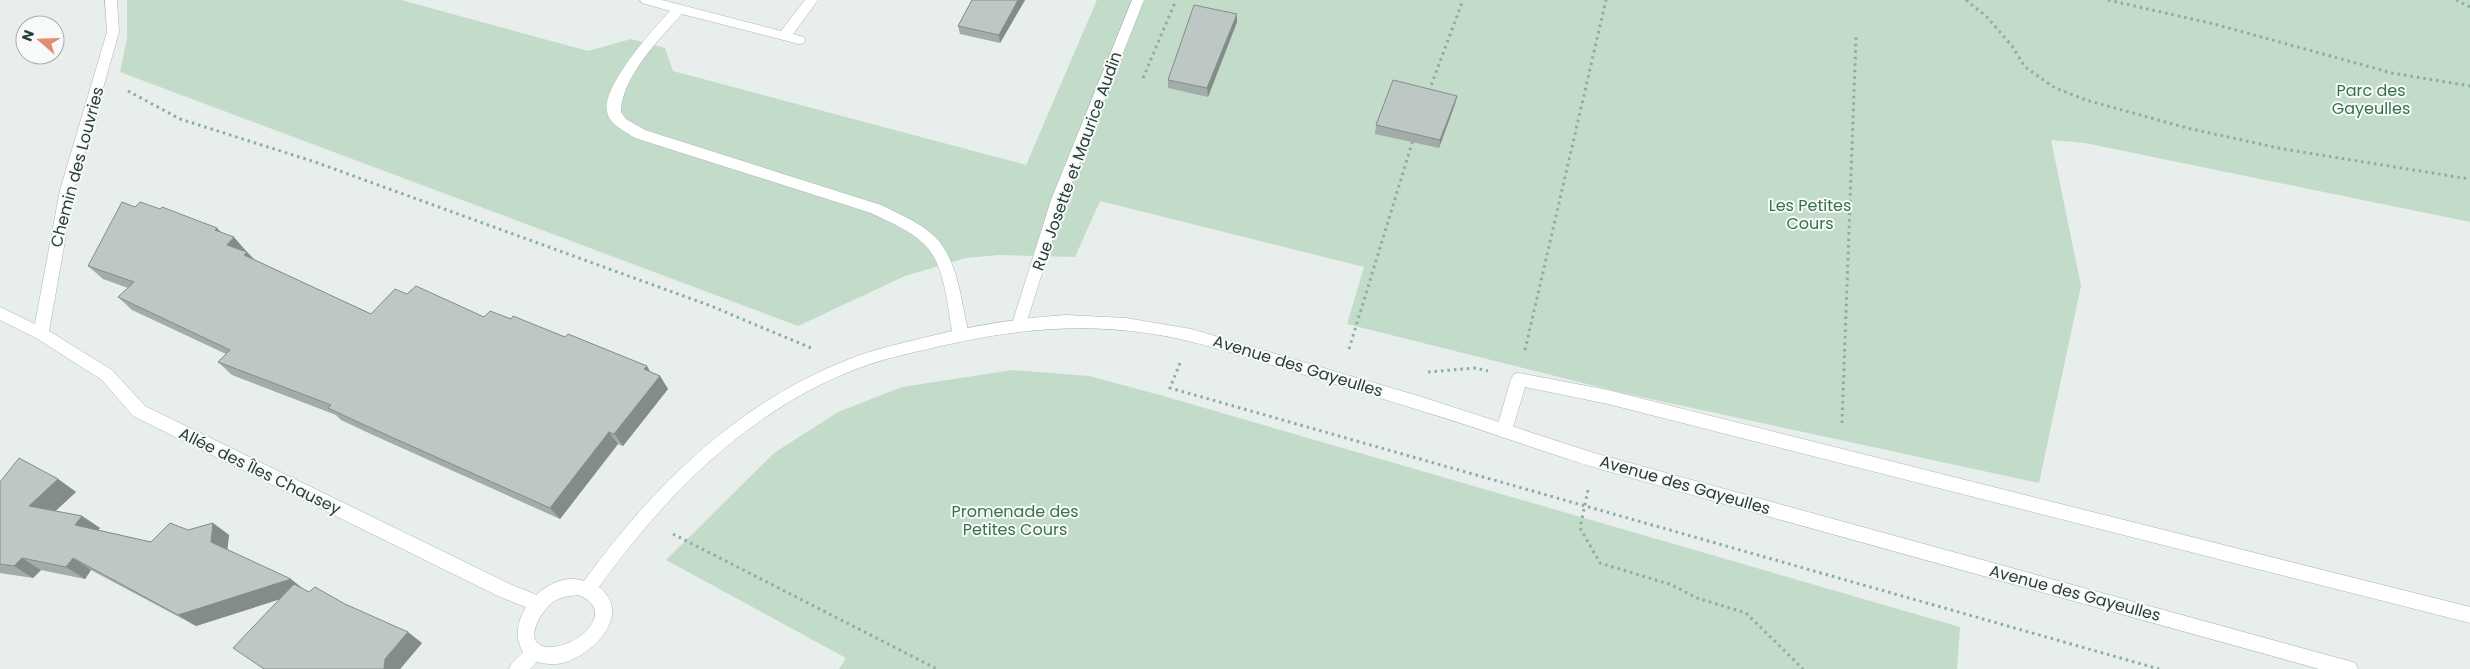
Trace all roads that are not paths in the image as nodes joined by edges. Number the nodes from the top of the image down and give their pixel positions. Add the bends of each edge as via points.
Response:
1 (111, 0) edge
2 (646, 0) edge
3 (812, 0) edge
4 (1138, 0) edge
5 (679, 8) junction
6 (784, 36) junction
7 (799, 40) dead end
8 (0, 313) edge
9 (1019, 324) junction
10 (41, 334) junction
11 (961, 335) junction
12 (1504, 431) junction
13 (588, 589) junction
14 (538, 604) junction
15 (2470, 615) edge
16 (535, 652) junction
17 (518, 669) edge
18 (2349, 669) edge

1 - 10 street, Chemin des Louvries via 114,32 67,190
2 - 5 street
3 - 6 street
4 - 9 street, Rue Josette et Maurice Audin via 1058,200
5 - 6 street
5 - 11 street via 648,43 616,93 614,111 621,123 640,134 876,209 907,224 926,238 941,256
6 - 7 street
8 - 10 street, Allée des Îles Chausey
9 - 11 street, Avenue des Gayeulles
9 - 12 street, Avenue des Gayeulles via 1079,320 1157,327 1191,334
10 - 14 street, Allée des Îles Chausey via 107,376 139,411
11 - 13 street, Avenue des Gayeulles via 852,365 775,403 711,449 642,518
12 - 15 street via 1519,379 1608,397
12 - 18 street, Avenue des Gayeulles via 1594,460
13 - 14 street via 562,590
13 - 16 street via 597,594 605,611 598,634 574,654 560,658
14 - 16 street via 530,614 526,631 529,645
16 - 17 street

